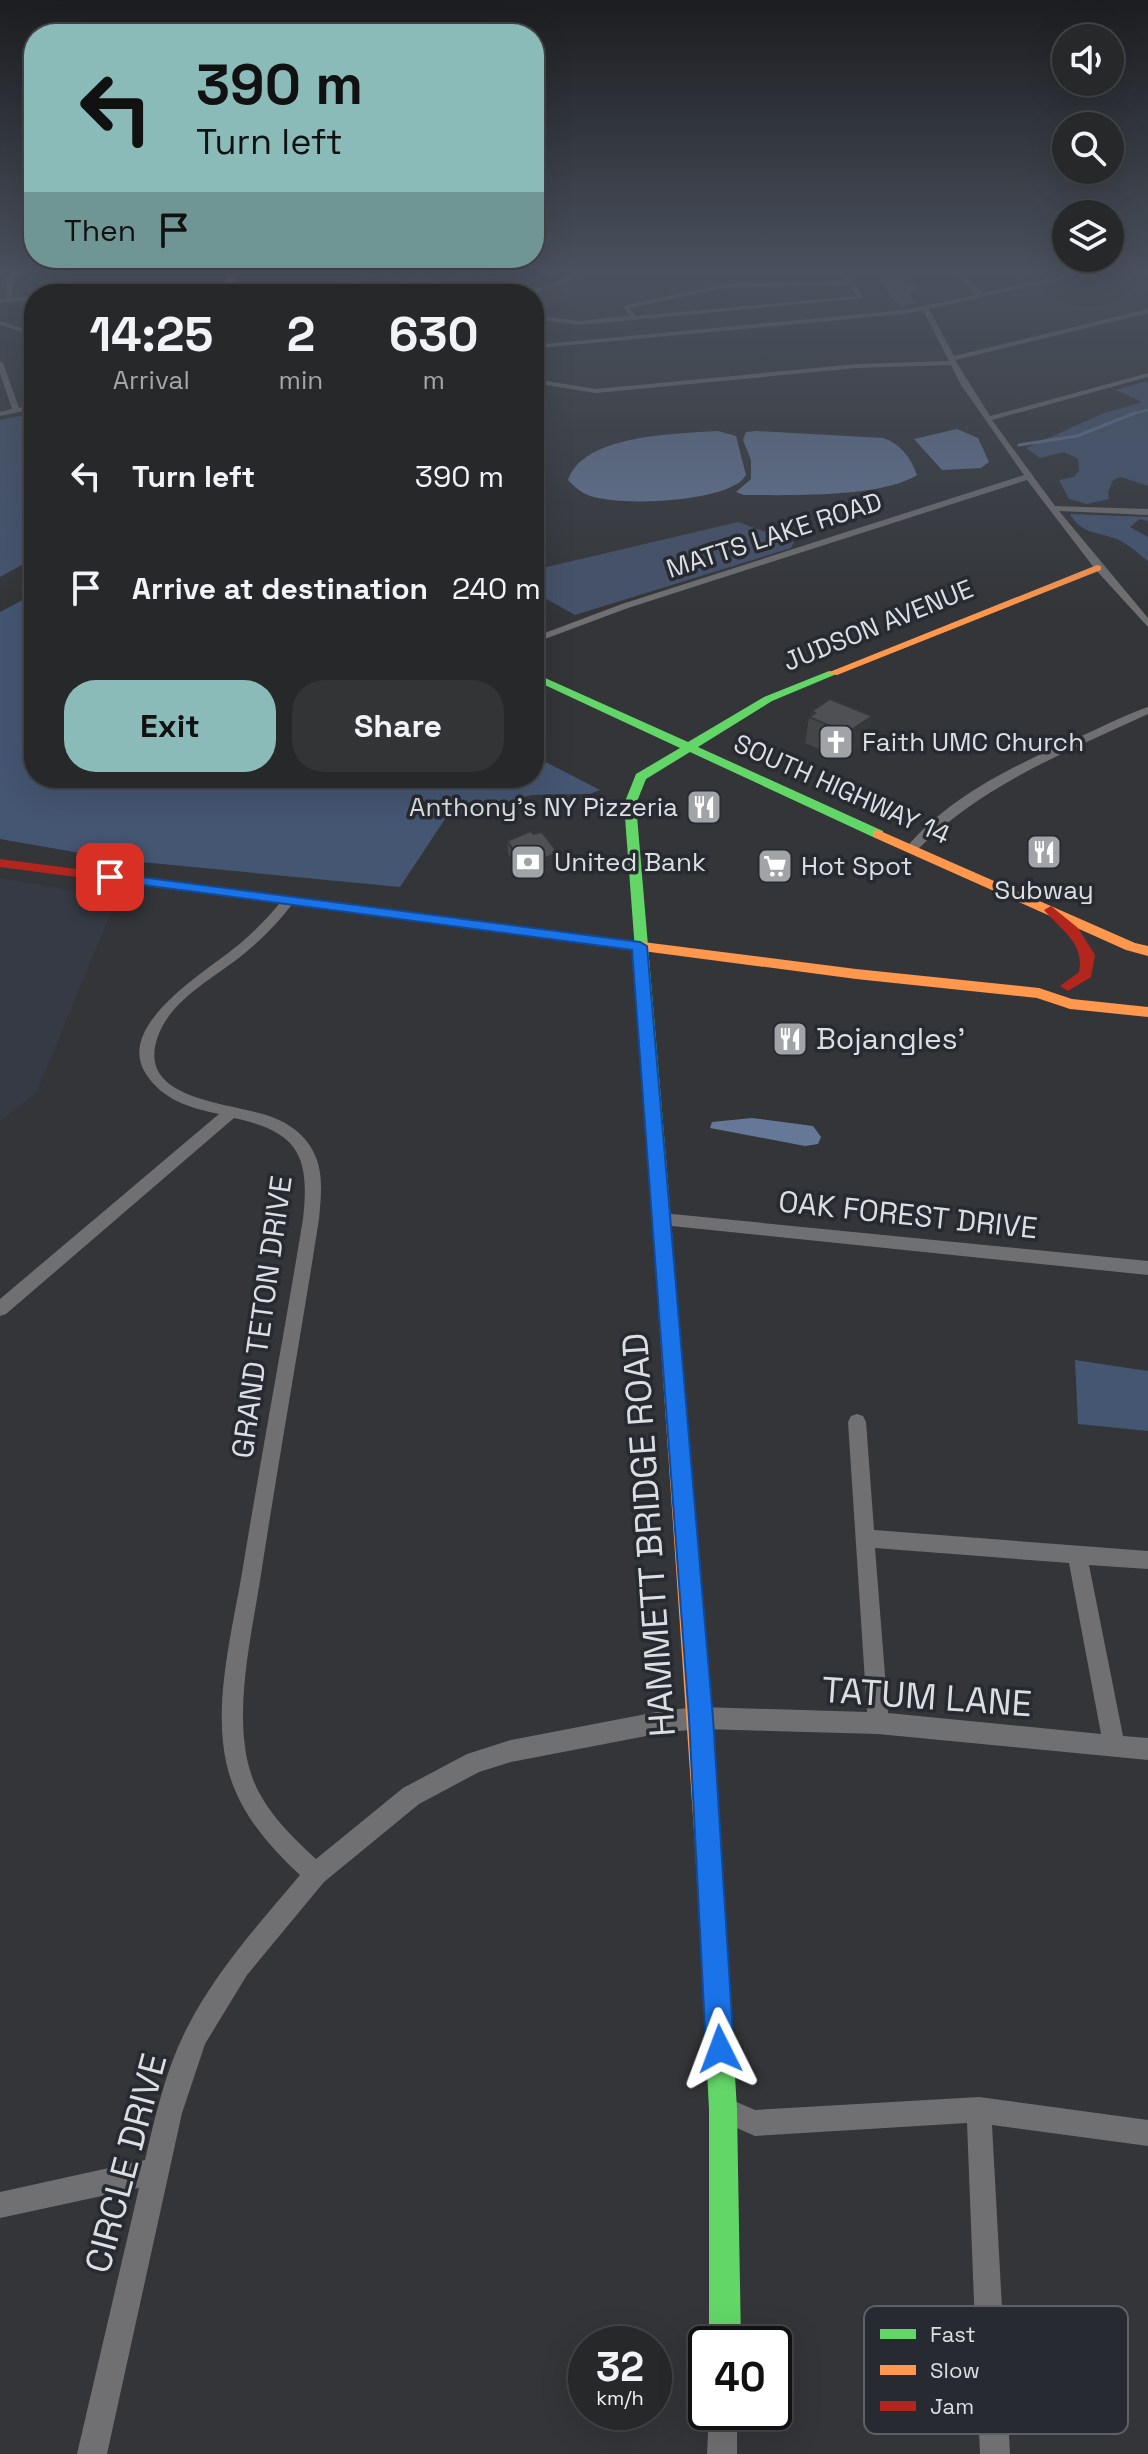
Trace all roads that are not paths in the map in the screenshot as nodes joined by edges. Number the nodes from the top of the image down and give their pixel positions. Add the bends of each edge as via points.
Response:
1 (8, 387) edge
2 (568, 387) edge
3 (643, 387) edge
4 (967, 387) edge
5 (1106, 387) edge
6 (24, 409) edge
7 (16, 411) junction
8 (0, 414) edge
9 (988, 419) junction
10 (1030, 476) junction
11 (1053, 508) junction
12 (1148, 512) edge
13 (1097, 568) junction
14 (1148, 624) edge
15 (544, 636) edge
16 (544, 681) edge
17 (1148, 710) edge
18 (685, 748) junction
19 (912, 848) junction
20 (0, 863) edge
21 (289, 900) junction
22 (1051, 910) junction
23 (640, 946) junction
24 (1139, 949) edge
25 (1148, 962) edge
26 (1068, 986) junction
27 (1039, 993) junction
28 (1148, 996) edge
29 (1114, 1009) junction
30 (1148, 1012) edge
31 (1148, 1020) edge
32 (230, 1113) junction
33 (662, 1219) junction
34 (1148, 1268) edge
35 (0, 1309) edge
36 (857, 1422) dead end
37 (866, 1538) junction
38 (1077, 1555) junction
39 (1148, 1560) edge
40 (701, 1718) junction
41 (878, 1723) junction
42 (1114, 1746) junction
43 (1148, 1749) edge
44 (316, 1874) junction
45 (723, 2109) junction
46 (979, 2110) junction
47 (1148, 2133) edge
48 (155, 2171) junction
49 (0, 2205) edge
50 (988, 2306) edge
51 (725, 2326) edge
52 (723, 2430) edge
53 (994, 2434) edge
54 (92, 2454) edge
55 (722, 2454) edge
56 (995, 2454) edge

1 - 7 street
2 - 3 street via 596,391
4 - 9 street
5 - 9 street
6 - 7 street
7 - 8 street
9 - 10 street
10 - 11 street
10 - 15 street, MATTS LAKE ROAD
11 - 12 street
11 - 13 street
13 - 14 street
13 - 18 main road, JUDSON AVENUE via 788,689
16 - 18 main road, SOUTH HIGHWAY 14
17 - 19 street via 984,790
18 - 19 main road, SOUTH HIGHWAY 14
18 - 23 main road, HAMMETT BRIDGE ROAD via 640,777 630,804
19 - 22 main road, SOUTH HIGHWAY 14
20 - 21 main road
21 - 23 main road
21 - 32 street, GRAND TETON DRIVE via 251,941 174,1002 150,1036 146,1063 158,1084
22 - 24 main road, SOUTH HIGHWAY 14
22 - 26 main road via 1090,956 1086,974
23 - 27 main road
23 - 33 main road, HAMMETT BRIDGE ROAD
24 - 25 main road, SOUTH HIGHWAY 14
26 - 27 main road
26 - 28 main road
27 - 29 main road via 1070,1004
29 - 30 main road
29 - 31 main road
32 - 35 street
32 - 44 street, GRAND TETON DRIVE via 272,1121 288,1130 309,1158 314,1180 232,1713 236,1767 255,1812
33 - 34 street, OAK FOREST DRIVE
33 - 40 main road, HAMMETT BRIDGE ROAD
36 - 37 street
37 - 38 street
37 - 41 street
38 - 39 street
38 - 42 street
40 - 41 street, TATUM LANE
40 - 44 street, CIRCLE DRIVE via 475,1762 411,1796
40 - 45 main road, HAMMETT BRIDGE ROAD
41 - 42 street, TATUM LANE
42 - 43 street, TATUM LANE
44 - 48 street, CIRCLE DRIVE via 239,1967 207,2015 176,2087
45 - 46 street via 755,2123
45 - 51 main road, HAMMETT BRIDGE ROAD
46 - 47 street
46 - 50 street
48 - 49 street
48 - 54 street, CIRCLE DRIVE
52 - 55 street
53 - 56 street

